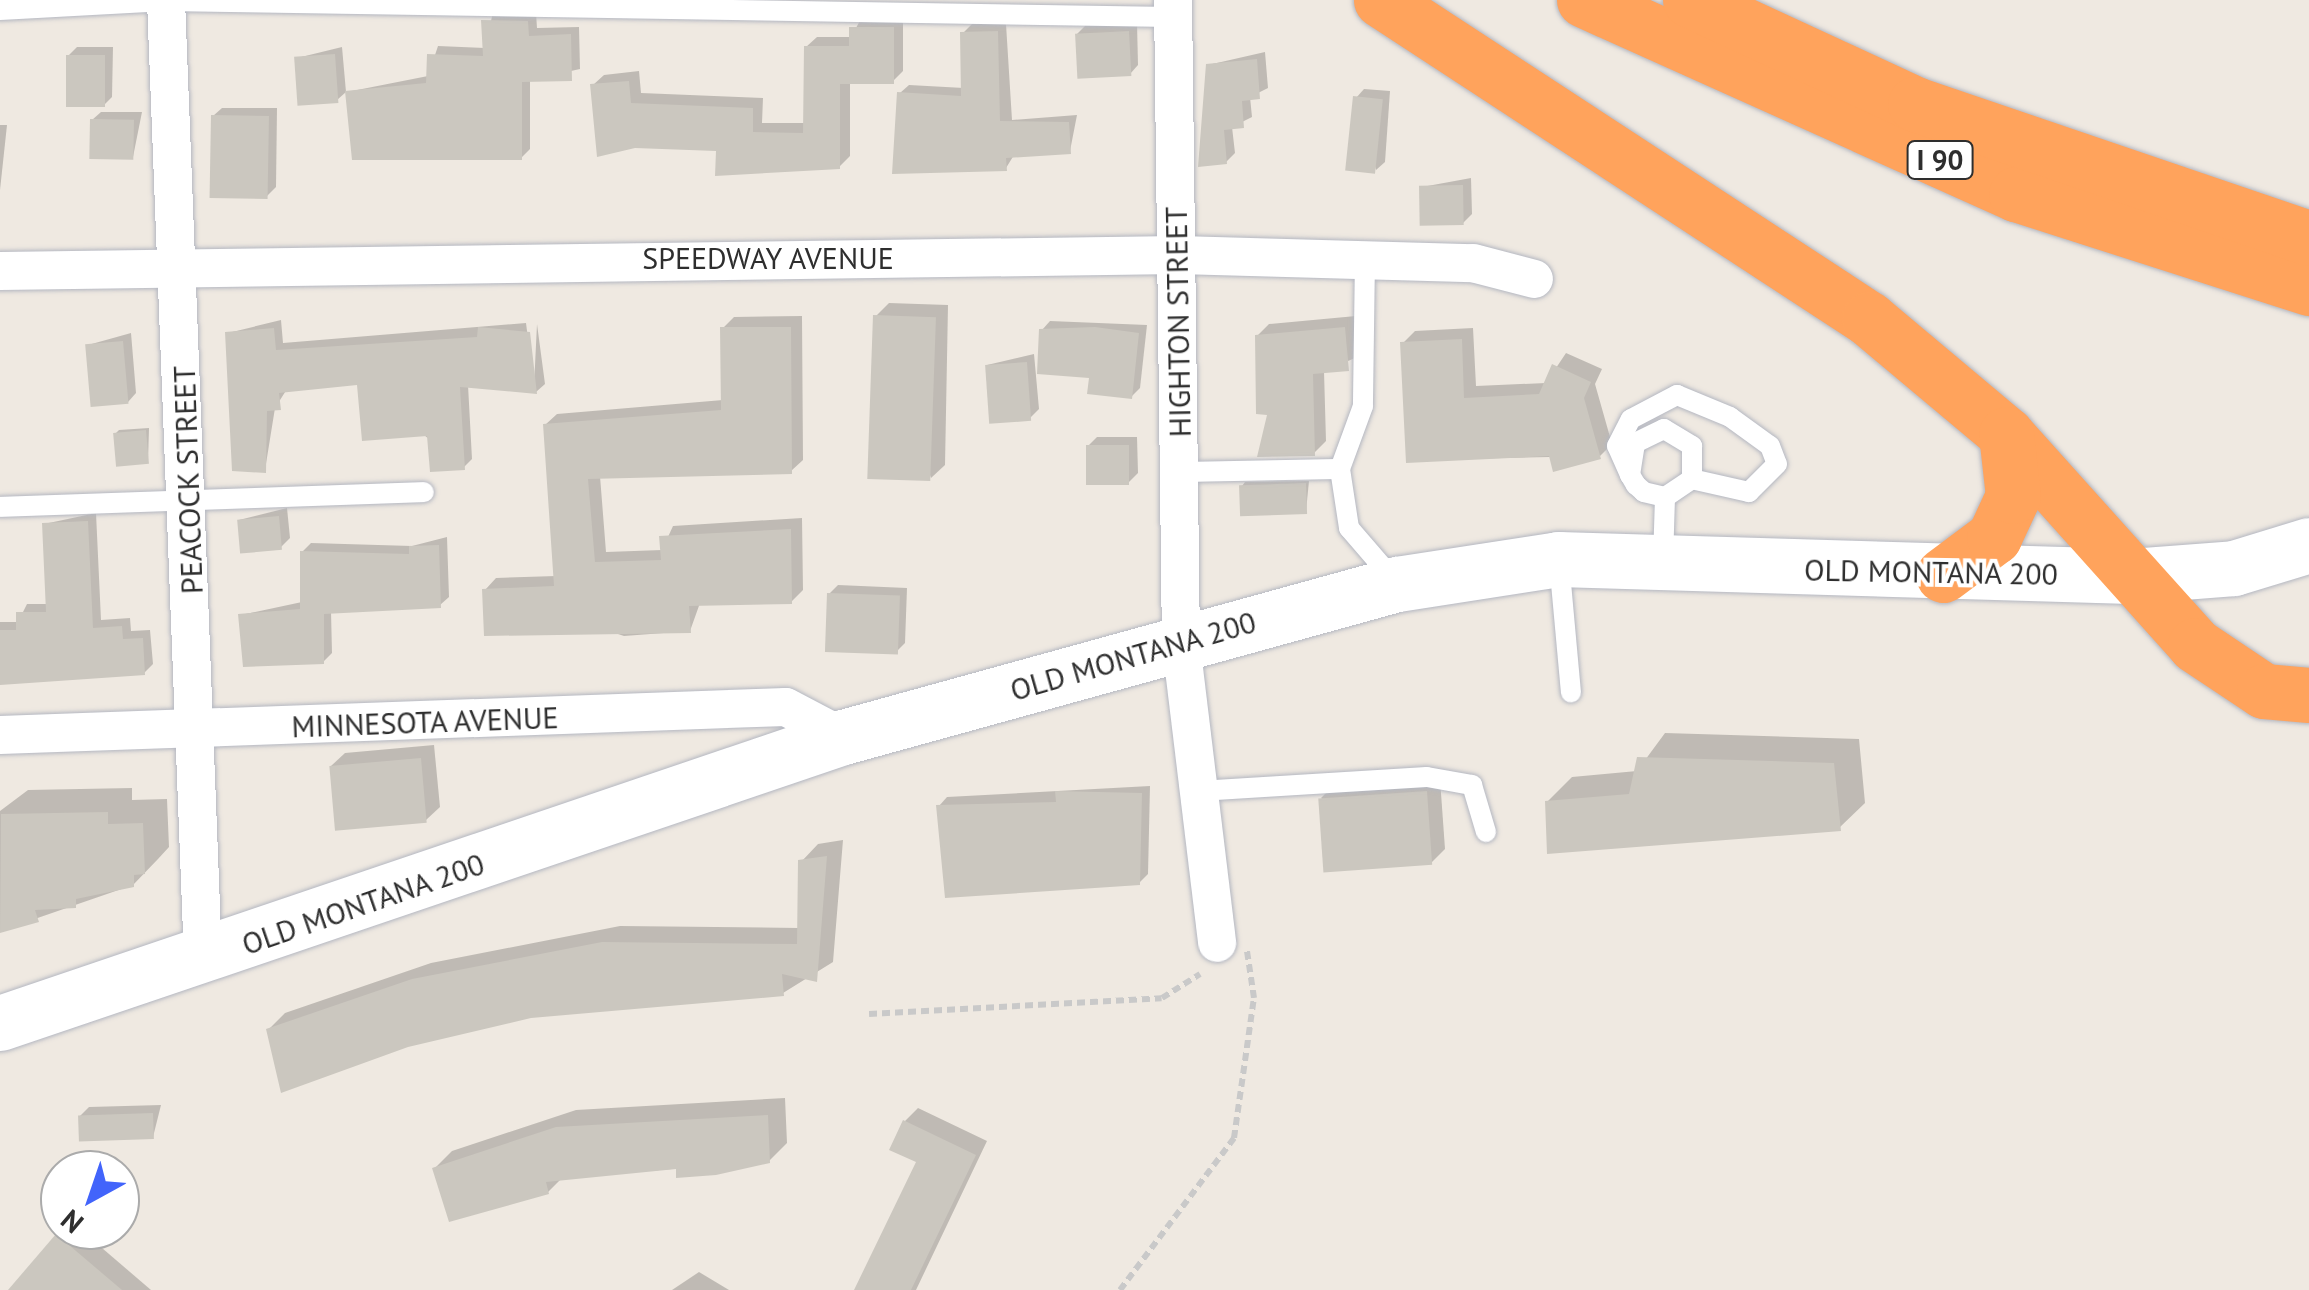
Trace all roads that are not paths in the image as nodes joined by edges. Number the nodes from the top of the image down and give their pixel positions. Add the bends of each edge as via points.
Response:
1 (1382, 0) edge
2 (1584, 0) edge
3 (1690, 0) edge
4 (166, 1) edge
5 (1172, 8) edge
6 (0, 10) edge
7 (2309, 238) edge
8 (1178, 255) junction
9 (1365, 258) junction
10 (181, 262) junction
11 (0, 271) edge
12 (1534, 280) dead end
13 (2309, 288) edge
14 (2006, 434) junction
15 (1340, 469) junction
16 (1180, 472) junction
17 (1630, 475) junction
18 (1692, 479) junction
19 (424, 492) dead end
20 (1665, 497) junction
21 (188, 500) junction
22 (0, 507) edge
23 (2309, 546) edge
24 (1558, 559) junction
25 (1663, 564) junction
26 (1943, 576) junction
27 (2131, 576) junction
28 (1398, 584) junction
29 (1181, 644) junction
30 (1571, 692) dead end
31 (2309, 695) edge
32 (198, 731) junction
33 (0, 736) edge
34 (842, 737) junction
35 (1198, 791) junction
36 (1486, 832) dead end
37 (1216, 943) road end
38 (203, 960) junction
39 (0, 1024) edge

1 - 14 highway via 1868,319
2 - 13 highway, I 90 via 2016,194
3 - 7 highway, I 90 via 1915,104
4 - 5 lane
4 - 6 lane
4 - 10 street, PEACOCK STREET
5 - 8 street, HIGHTON STREET
8 - 9 street, SPEEDWAY AVENUE
8 - 10 street, SPEEDWAY AVENUE
8 - 16 street, HIGHTON STREET
9 - 12 street, SPEEDWAY AVENUE via 1473,264
9 - 15 lane via 1363,406
10 - 11 street, SPEEDWAY AVENUE
10 - 21 street, PEACOCK STREET
14 - 26 highway via 2014,496 1994,537
14 - 27 highway
15 - 16 lane
15 - 28 lane via 1349,528
16 - 29 street, HIGHTON STREET
17 - 18 lane via 1635,443 1664,429 1692,446
17 - 18 lane via 1617,446 1620,430 1677,395 1730,417 1770,446 1777,464 1749,492
17 - 20 lane
18 - 20 lane
19 - 21 lane
20 - 25 lane
21 - 22 lane
21 - 32 street, PEACOCK STREET
23 - 27 main road, OLD MONTANA 200 via 2234,568
24 - 25 main road, OLD MONTANA 200
24 - 28 main road, OLD MONTANA 200
24 - 30 lane
25 - 26 main road, OLD MONTANA 200
26 - 27 main road, OLD MONTANA 200
27 - 31 highway via 2222,662 2264,691
28 - 29 main road, OLD MONTANA 200
29 - 34 main road, OLD MONTANA 200
29 - 35 street, HIGHTON STREET
32 - 33 street, MINNESOTA AVENUE
32 - 34 street, MINNESOTA AVENUE via 786,707
32 - 38 street, PEACOCK STREET
34 - 38 main road, OLD MONTANA 200
35 - 36 lane via 1428,777 1472,786
35 - 37 street, HIGHTON STREET
38 - 39 main road, OLD MONTANA 200

